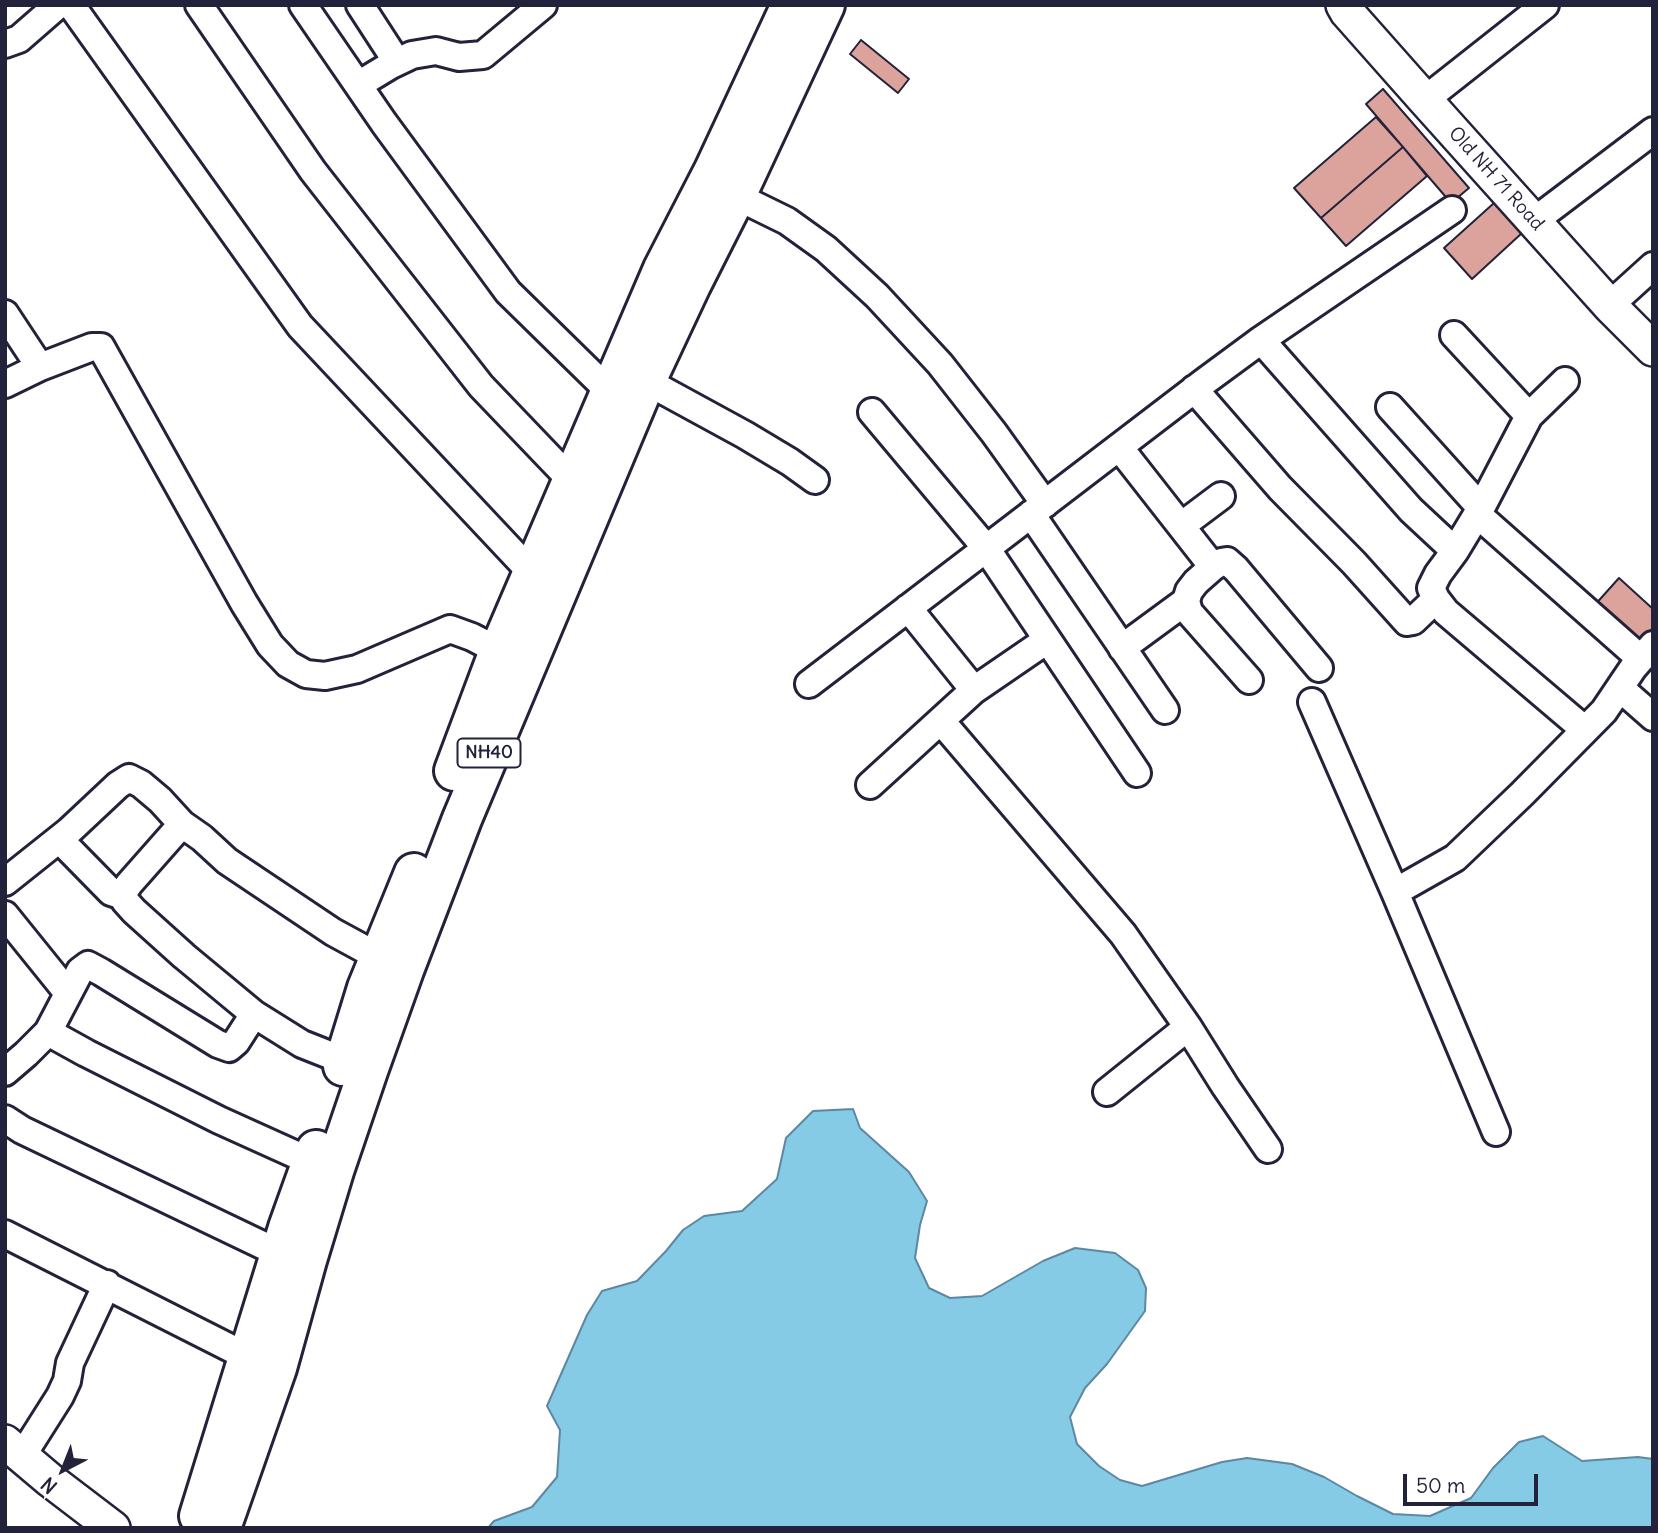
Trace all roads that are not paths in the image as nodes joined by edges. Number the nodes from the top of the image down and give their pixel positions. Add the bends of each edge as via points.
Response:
1 (58, 5) edge
2 (71, 5) edge
3 (200, 5) edge
4 (303, 5) edge
5 (360, 5) edge
6 (543, 5) edge
7 (791, 5) edge
8 (825, 5) edge
9 (1343, 5) edge
10 (1361, 5) edge
11 (1545, 5) edge
12 (5, 44) edge
13 (397, 62) junction
14 (358, 85) junction
15 (1436, 91) junction
16 (1653, 131) edge
17 (731, 183) junction
18 (1452, 210) dead end
19 (1546, 212) junction
20 (1653, 266) edge
21 (1622, 295) junction
22 (5, 314) edge
23 (1653, 327) edge
24 (1454, 335) dead end
25 (1261, 340) junction
26 (1653, 349) edge
27 (40, 366) junction
28 (646, 381) junction
29 (1565, 381) dead end
30 (5, 384) edge
31 (1194, 389) junction
32 (609, 391) junction
33 (1390, 407) dead end
34 (872, 412) dead end
35 (1529, 416) junction
36 (1119, 447) junction
37 (815, 480) dead end
38 (572, 481) junction
39 (1221, 496) dead end
40 (1038, 509) junction
41 (1479, 511) junction
42 (1181, 526) junction
43 (986, 548) junction
44 (1455, 551) junction
45 (1213, 567) junction
46 (532, 573) junction
47 (1436, 599) junction
48 (1186, 601) junction
49 (908, 608) junction
50 (1048, 640) junction
51 (1122, 648) junction
52 (499, 651) junction
53 (1647, 652) edge
54 (1319, 668) dead end
55 (1249, 681) dead end
56 (809, 684) dead end
57 (1620, 688) junction
58 (974, 690) junction
59 (1312, 702) dead end
60 (1165, 710) dead end
61 (1653, 717) edge
62 (941, 721) junction
63 (1584, 730) junction
64 (1137, 773) dead end
65 (870, 786) dead end
66 (182, 824) junction
67 (59, 839) junction
68 (5, 882) edge
69 (1395, 892) junction
70 (123, 896) junction
71 (5, 915) edge
72 (379, 957) junction
73 (68, 993) junction
74 (254, 1014) junction
75 (1188, 1027) junction
76 (48, 1032) junction
77 (345, 1061) junction
78 (5, 1072) edge
79 (1107, 1092) dead end
80 (5, 1119) edge
81 (1496, 1132) dead end
82 (1268, 1149) dead end
83 (312, 1161) junction
84 (5, 1234) edge
85 (281, 1254) junction
86 (107, 1284) junction
87 (248, 1357) junction
88 (14, 1449) edge
89 (113, 1528) edge
90 (195, 1528) edge
91 (221, 1528) edge

1 - 12 street via 19,39
2 - 46 street via 300,326
3 - 38 street via 313,171 481,386
4 - 14 street
5 - 13 street
6 - 13 street via 483,55 459,57 436,51
7 - 17 highway, NH40
8 - 17 highway, NH40
9 - 26 main road, Old NH 71 Road
10 - 15 main road, Old NH 71 Road
11 - 15 street
13 - 14 street
14 - 32 street via 508,292
15 - 19 main road, Old NH 71 Road
16 - 19 street
17 - 28 highway, NH40
17 - 32 highway, NH40 via 663,269
17 - 40 street via 826,249 877,296 940,364 994,433
18 - 25 street
19 - 21 main road, Old NH 71 Road
20 - 21 street
21 - 23 main road, Old NH 71 Road
22 - 27 street
24 - 35 street
25 - 31 street
25 - 44 street via 1411,510
27 - 30 street
27 - 52 street via 101,347 244,603 288,664 306,674 325,676 357,669 450,629
28 - 37 street
28 - 91 highway, NH40 via 467,806 404,970 334,1171 277,1368
29 - 35 street
31 - 36 street
31 - 47 street via 1407,622
32 - 38 highway, NH40
33 - 41 street
34 - 43 street
35 - 41 street
36 - 40 street
36 - 42 street
38 - 46 highway, NH40
39 - 42 street
40 - 43 street
40 - 51 street
41 - 44 street
41 - 53 street
42 - 45 street
43 - 49 street
43 - 50 street
44 - 47 street via 1431,588
45 - 48 street via 1195,582
45 - 54 street via 1227,561 1236,569
46 - 52 highway, NH40
47 - 63 street
48 - 51 street
48 - 55 street via 1189,612
49 - 56 street
49 - 58 street
50 - 58 street
50 - 64 street
51 - 60 street
52 - 72 highway, NH40
53 - 57 street
57 - 61 street
57 - 63 street
58 - 62 street
59 - 69 street
62 - 65 street
62 - 75 street via 1122,934
63 - 69 street via 1455,858
66 - 67 street via 160,800 129,778
66 - 70 street
66 - 72 street via 227,861
67 - 68 street
67 - 70 street via 111,892
69 - 81 street
70 - 74 street via 149,925
71 - 73 street
72 - 77 highway, NH40
73 - 74 street via 88,965 229,1048
73 - 76 street
74 - 77 street via 302,1044
75 - 79 street
75 - 82 street
76 - 78 street
76 - 83 street via 219,1120
77 - 83 highway, NH40
80 - 85 street
83 - 85 highway, NH40
84 - 86 street
85 - 87 highway, NH40
86 - 87 street
86 - 88 street via 70,1363 60,1396
87 - 90 highway, NH40
88 - 89 main road

